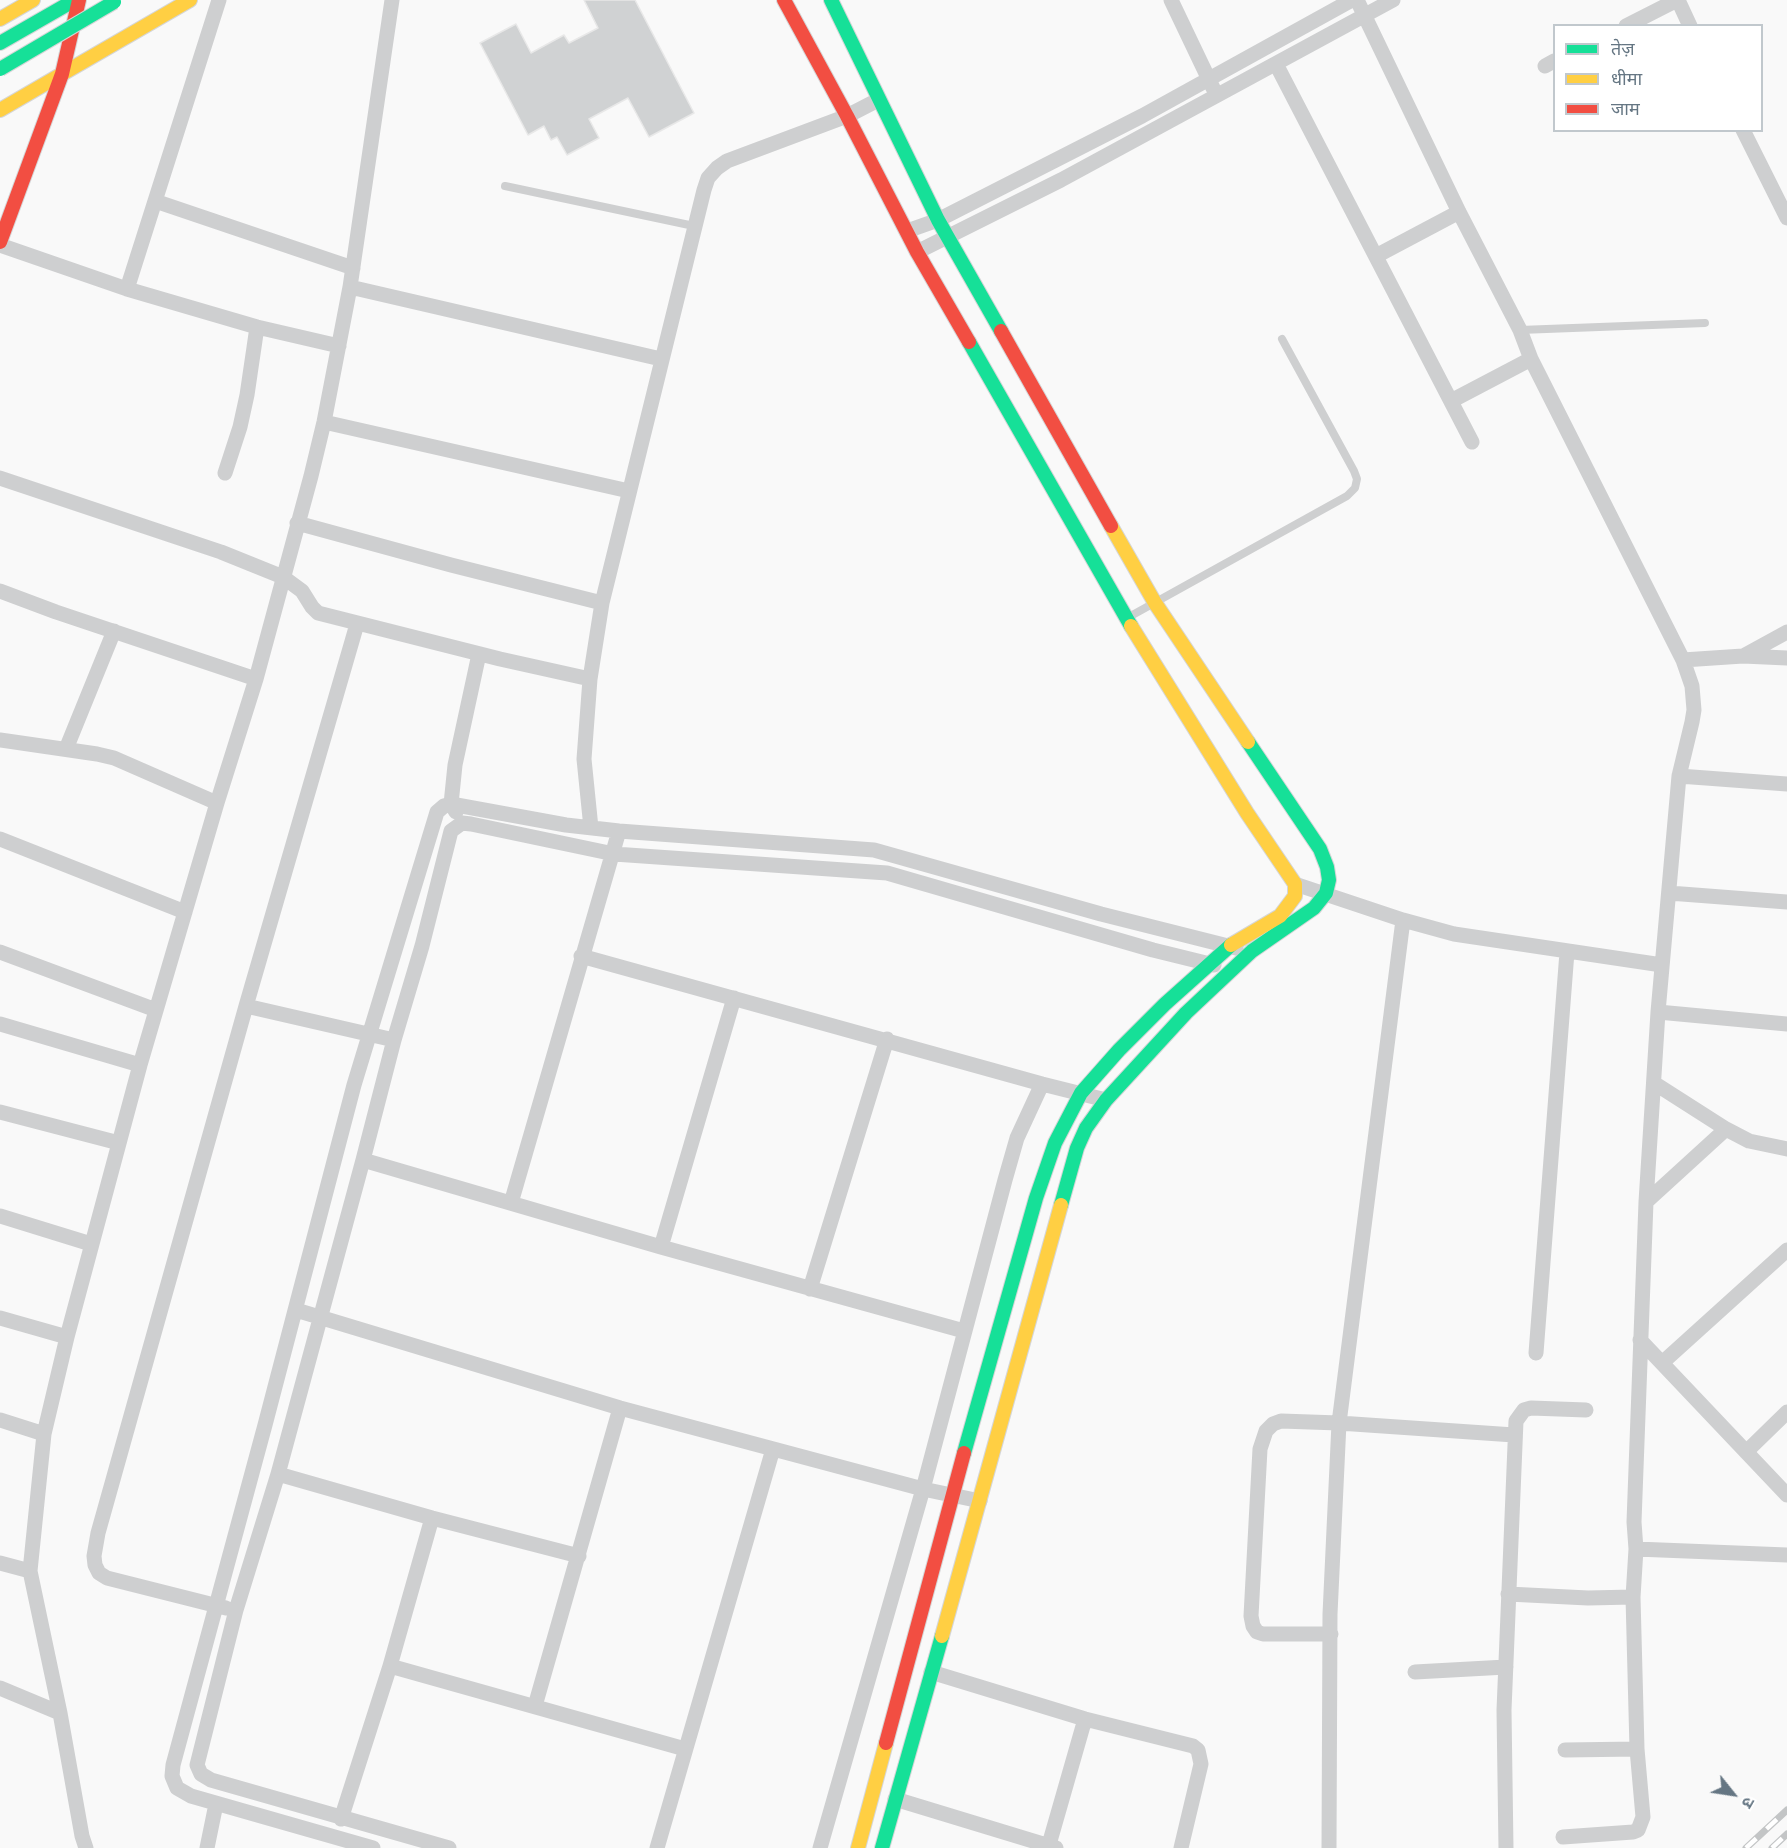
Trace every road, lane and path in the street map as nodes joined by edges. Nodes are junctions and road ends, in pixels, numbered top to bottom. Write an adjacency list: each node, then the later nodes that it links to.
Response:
1 (33, 0): 14 (main road)
2 (77, 0): 17 (main road); 20 (main road)
3 (190, 0): 20 (main road)
4 (219, 0): 28 (street)
5 (392, 0): 38 (street)
6 (784, 0): 25 (main road)
7 (831, 0): 23 (main road)
8 (1171, 0): 21 (street)
9 (1354, 0): 13 (street); 21 (street)
10 (1393, 0): 13 (street)
11 (1677, 0): 15 (street); 16 (street)
12 (116, 1): 19 (main road, bridge)
13 (1364, 15): 18 (street); 29 (street)
14 (0, 19)
15 (1630, 24)
16 (1689, 24)
17 (0, 44)
18 (1276, 64): 22 (street); 37 (street)
19 (0, 69)
20 (62, 74): 24 (main road); 35 (main road)
21 (1209, 79): 22 (street); 31 (street)
22 (1217, 96): 34 (street)
23 (878, 100): 25 (street); 31 (main road)
24 (0, 110)
25 (847, 116): 32 (street); 33 (main road)
26 (1744, 132): 30 (street)
27 (505, 186): 32 (lane)
28 (155, 201): 38 (street); 40 (street)
29 (1459, 212): 37 (street); 43 (street)
30 (1787, 218)
31 (938, 220): 33 (street); 34 (main road)
32 (694, 226): 46 (street)
33 (907, 231): 36 (main road)
34 (948, 237): 36 (street); 58 (main road)
35 (0, 243): 40 (street)
36 (917, 252): 59 (main road)
37 (1376, 256): 48 (street)
38 (352, 268): 39 (street)
39 (350, 287): 45 (street); 46 (street)
40 (127, 289): 42 (street)
41 (1705, 322): 43 (lane)
42 (257, 327): 45 (street); 51 (street)
43 (1520, 330): 47 (street)
44 (1282, 339): 58 (lane)
45 (339, 346): 49 (street)
46 (661, 359): 53 (street)
47 (1531, 359): 48 (street); 66 (street)
48 (1451, 401): 50 (street)
49 (324, 422): 53 (street); 54 (street)
50 (1472, 442)
51 (225, 472)
52 (0, 478): 55 (street)
53 (629, 491): 57 (street)
54 (297, 523): 55 (street); 57 (street)
55 (283, 577): 60 (street); 67 (street)
56 (0, 591): 61 (street)
57 (602, 603): 68 (street)
58 (1155, 603): 59 (lane); 81 (main road)
59 (1126, 618): 80 (main road)
60 (357, 624): 63 (street); 95 (street)
61 (114, 632): 67 (street); 70 (street)
62 (1787, 632): 64 (street)
63 (479, 654): 68 (street); 74 (street)
64 (1743, 656): 65 (street); 66 (street)
65 (1787, 658)
66 (1683, 660): 71 (street)
67 (256, 679): 73 (street)
68 (590, 679): 76 (street)
69 (0, 740): 70 (street)
70 (66, 749): 73 (street)
71 (1678, 776): 72 (street); 82 (street)
72 (1787, 784)
73 (217, 803): 84 (street)
74 (451, 804): 75 (street); 76 (street); 100 (street)
75 (462, 823): 79 (street); 102 (street)
76 (591, 828): 77 (street)
77 (619, 831): 79 (street); 86 (street)
78 (0, 839): 84 (street)
79 (614, 854): 90 (street); 91 (street)
80 (1295, 884): 81 (street); 86 (main road)
81 (1326, 893): 85 (street); 87 (main road)
82 (1669, 893): 83 (street); 92 (street)
83 (1787, 902)
84 (185, 912): 96 (street)
85 (1403, 920): 89 (street); 132 (street)
86 (1229, 946): 87 (street); 91 (main road)
87 (1252, 951): 93 (main road)
88 (0, 952): 96 (street)
89 (1567, 952): 92 (street); 126 (street)
90 (581, 956): 94 (street); 114 (street)
91 (1208, 964): 93 (street); 106 (main road)
92 (1662, 965): 97 (street)
93 (1231, 969): 107 (main road)
94 (734, 999): 101 (street); 117 (street)
95 (246, 1005): 100 (street); 150 (street)
96 (156, 1010): 103 (street)
97 (1658, 1012): 99 (street); 104 (street)
98 (0, 1024): 103 (street)
99 (1787, 1024)
100 (369, 1034): 102 (street); 120 (street)
101 (887, 1039): 105 (street); 119 (street)
102 (394, 1040): 112 (street)
103 (140, 1065): 110 (street)
104 (1654, 1083): 109 (street); 113 (street)
105 (1042, 1084): 106 (street); 123 (street)
106 (1081, 1093): 107 (street); 140 (main road)
107 (1106, 1100): 141 (main road)
108 (0, 1112): 110 (street)
109 (1726, 1129): 111 (street); 113 (street)
110 (119, 1143): 116 (street)
111 (1787, 1149)
112 (363, 1160): 114 (street); 121 (street)
113 (1646, 1202): 125 (street)
114 (511, 1203): 117 (street)
115 (0, 1216): 116 (street)
116 (91, 1244): 124 (street)
117 (661, 1247): 119 (street)
118 (1787, 1250): 127 (street)
119 (810, 1289): 123 (street)
120 (296, 1310): 121 (street); 150 (street)
121 (320, 1317): 128 (street); 137 (street)
122 (0, 1318): 124 (street)
123 (964, 1331): 138 (street)
124 (67, 1337): 133 (street)
125 (1640, 1340): 127 (street); 143 (street)
126 (1536, 1353)
127 (1662, 1363): 136 (street)
128 (620, 1408): 135 (street); 145 (street)
129 (1586, 1410): 134 (street)
130 (1787, 1412): 136 (street)
131 (0, 1420): 133 (street)
132 (1339, 1423): 134 (street); 152 (street); 152 (street)
133 (44, 1434): 147 (street)
134 (1514, 1436): 148 (street)
135 (773, 1449): 138 (street); 161 (street)
136 (1746, 1452): 139 (street)
137 (278, 1474): 142 (street); 151 (street)
138 (923, 1489): 140 (street); 176 (street)
139 (1787, 1495)
140 (953, 1496): 141 (street); 177 (main road)
141 (980, 1501): 155 (main road)
142 (432, 1518): 145 (street); 153 (street)
143 (1636, 1549): 144 (street); 149 (street)
144 (1787, 1555)
145 (579, 1556): 158 (street)
146 (0, 1563): 147 (street)
147 (30, 1571): 159 (street)
148 (1508, 1594): 149 (street); 154 (street)
149 (1633, 1597): 162 (street)
150 (215, 1606): 151 (street); 165 (street)
151 (236, 1610): 164 (street)
152 (1330, 1634): 180 (street)
153 (390, 1666): 158 (street); 168 (street)
154 (1506, 1667): 156 (street); 181 (street)
155 (931, 1672): 160 (street); 166 (main road)
156 (1415, 1672)
157 (0, 1688): 159 (street)
158 (535, 1706): 161 (street)
159 (60, 1713): 171 (street)
160 (1085, 1719): 170 (street); 179 (street)
161 (685, 1749): 175 (street)
162 (1636, 1749): 163 (street); 169 (street)
163 (1565, 1750)
164 (198, 1770): 165 (street); 168 (street)
165 (177, 1788): 167 (street)
166 (895, 1799): 170 (street); 178 (main road)
167 (216, 1804): 172 (street); 173 (street)
168 (341, 1819): 174 (street)
169 (1563, 1838)
170 (1051, 1847)
171 (87, 1848)
172 (207, 1848)
173 (373, 1848)
174 (449, 1848)
175 (657, 1848)
176 (820, 1848)
177 (858, 1848)
178 (882, 1848)
179 (1181, 1848)
180 (1329, 1848)
181 (1506, 1848)

